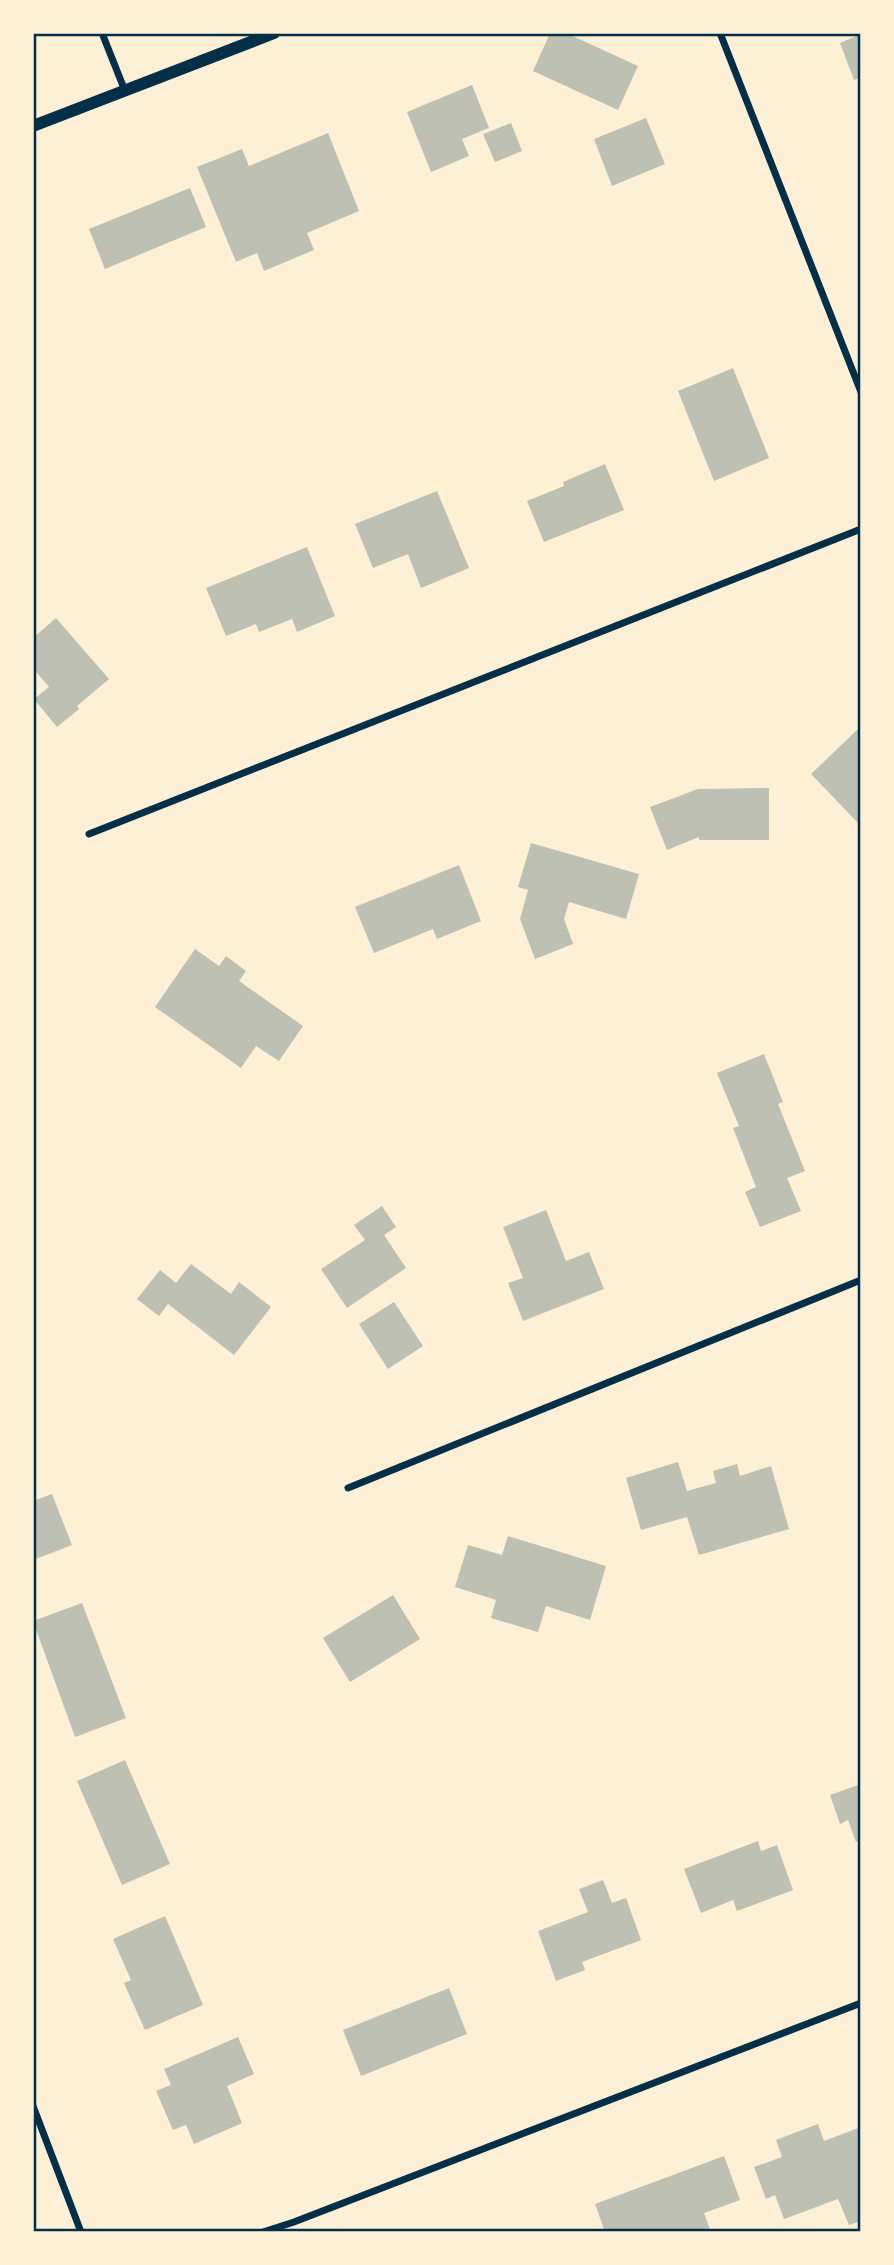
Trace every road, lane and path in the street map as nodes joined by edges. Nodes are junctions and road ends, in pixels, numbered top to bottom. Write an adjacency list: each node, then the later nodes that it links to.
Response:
1 (102, 33): 4 (street)
2 (274, 33): 4 (street)
3 (720, 33): 6 (street)
4 (125, 91): 5 (street)
5 (33, 125)
6 (861, 392)
7 (861, 529): 8 (street)
8 (89, 834)
9 (861, 1280): 10 (street)
10 (348, 1488)
11 (861, 2003): 14 (street)
12 (33, 2106): 13 (street)
13 (81, 2232)
14 (263, 2232)

